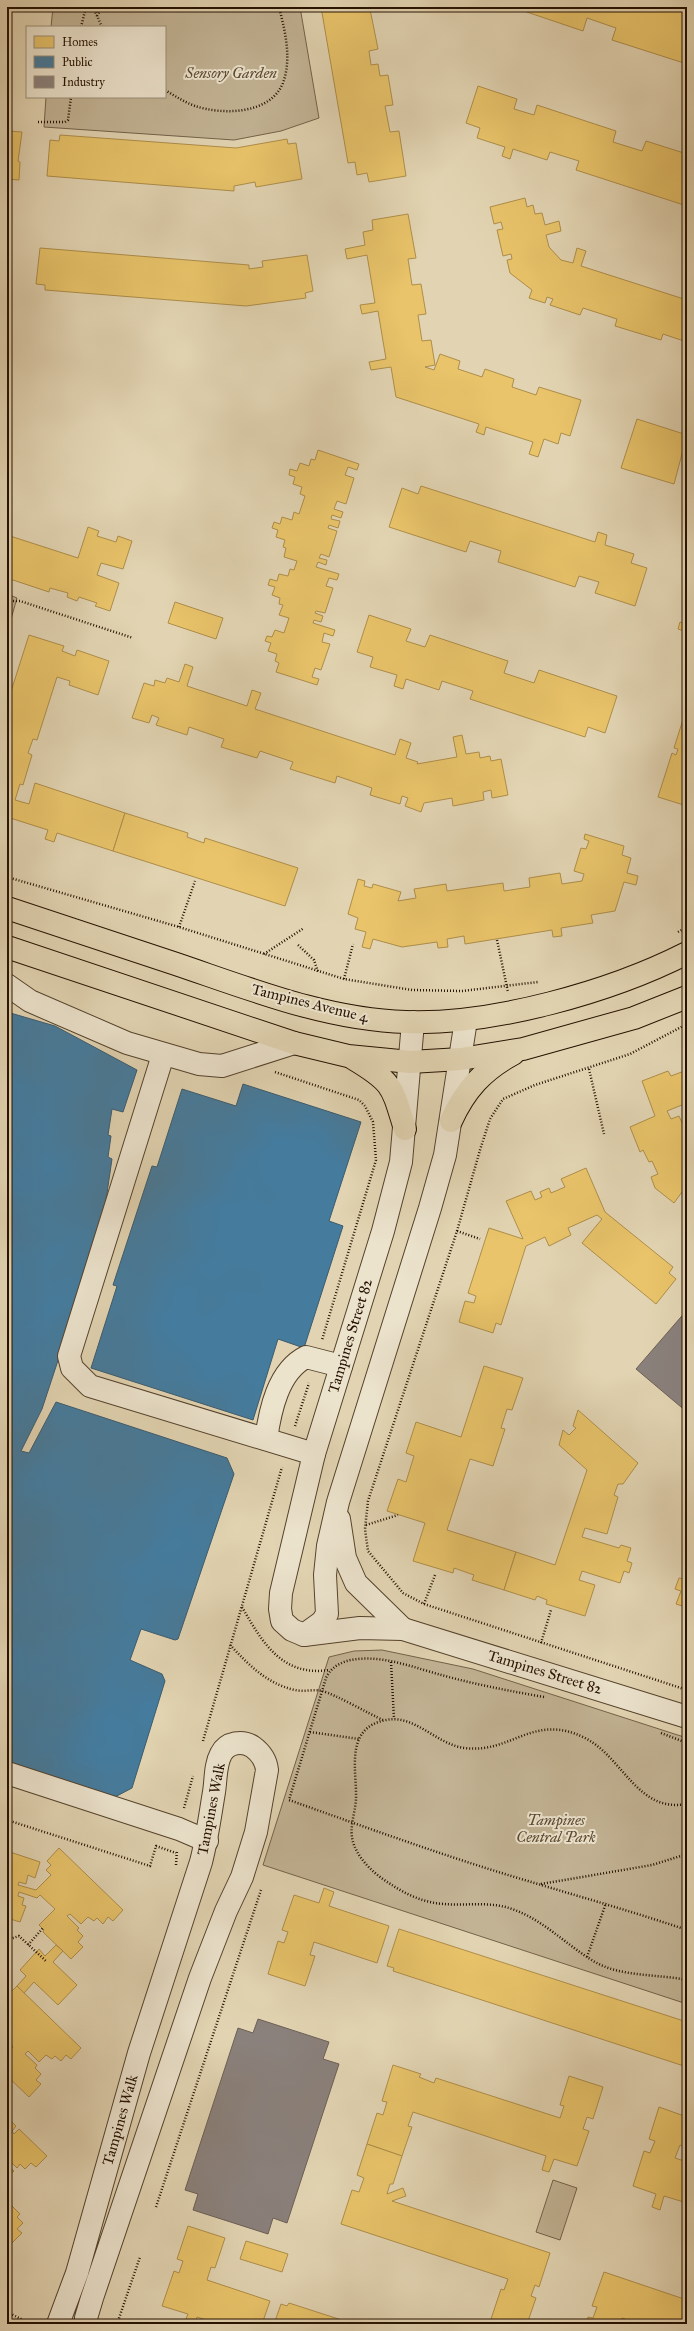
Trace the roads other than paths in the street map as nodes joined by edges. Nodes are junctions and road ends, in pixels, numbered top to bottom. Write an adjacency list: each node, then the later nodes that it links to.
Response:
1 (7, 908): 7 (main road, Tampines Avenue 4)
2 (7, 947): 8 (main road)
3 (687, 953): 6 (main road, Tampines Avenue 4)
4 (7, 985): 10 (street)
5 (687, 997): 9 (main road)
6 (466, 1020): 7 (main road, Tampines Avenue 4); 12 (street, Tampines Street 82)
7 (413, 1022): 13 (street, Tampines Street 82)
8 (294, 1043): 10 (street); 11 (main road)
9 (523, 1049): 12 (main road); 14 (main road)
10 (164, 1055): 17 (street)
11 (348, 1056): 13 (main road); 15 (main road)
12 (461, 1059): 13 (main road); 14 (street, Tampines Street 82)
13 (410, 1062): 15 (street, Tampines Street 82)
14 (451, 1121): 19 (street, Tampines Street 82)
15 (405, 1129): 16 (street, Tampines Street 82)
16 (340, 1366): 17 (street); 18 (street, Tampines Street 82)
17 (266, 1439): 18 (street)
18 (314, 1454): 21 (street, Tampines Street 82)
19 (338, 1502): 20 (street, Tampines Street 82); 21 (street, Tampines Street 82)
20 (403, 1629): 21 (street, Tampines Street 82); 22 (street, Tampines Street 82)
21 (304, 1635)
22 (687, 1717)
23 (7, 1773): 24 (street)
24 (207, 1841): 25 (street, Tampines Walk); 26 (street, Tampines Walk)
25 (58, 2324)
26 (87, 2324)

